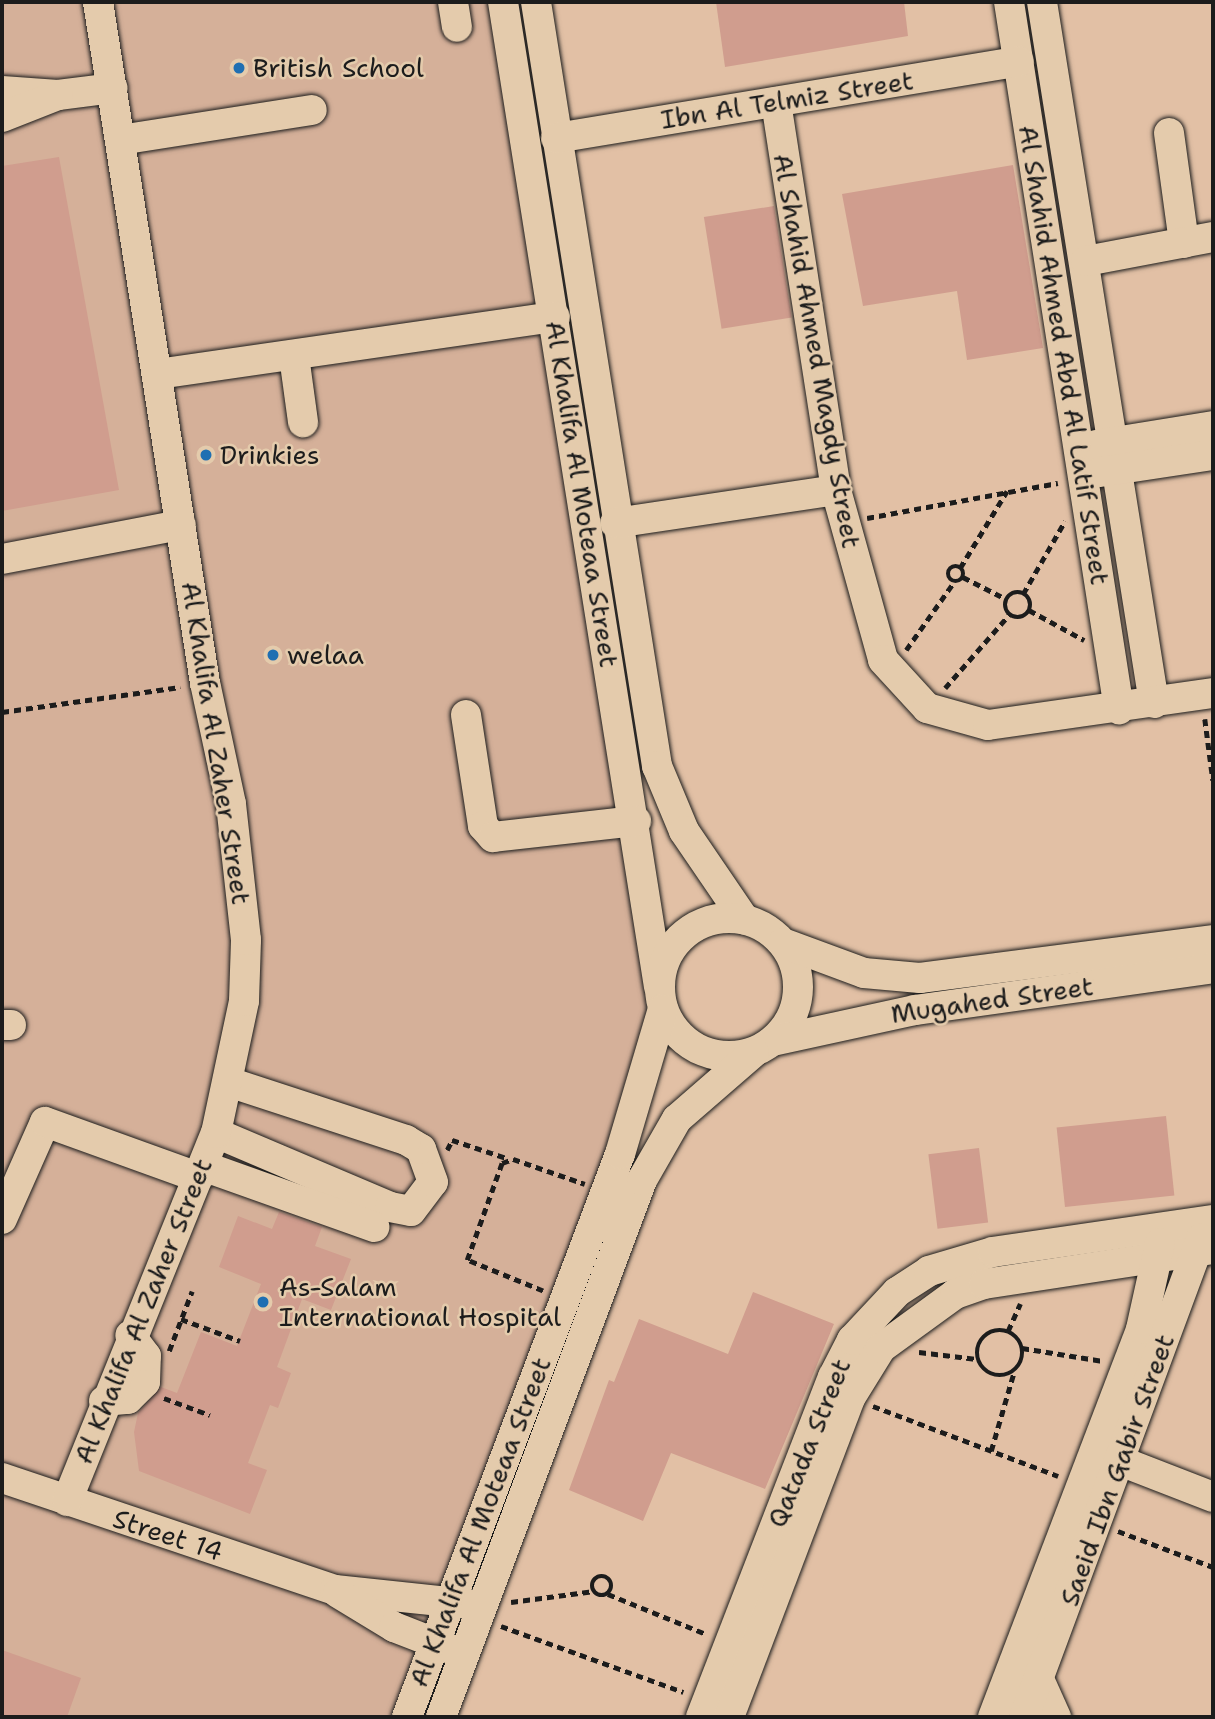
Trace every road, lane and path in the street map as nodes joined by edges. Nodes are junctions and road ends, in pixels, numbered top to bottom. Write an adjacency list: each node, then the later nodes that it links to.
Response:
1 (98, 2): 7 (street, Al Khalifa Al Zaher Street)
2 (503, 2): 19 (street, Al Khalifa Al Moteaa Street)
3 (536, 2): 14 (street, Al Khalifa Al Moteaa Street)
4 (1010, 2): 6 (street, Al Shahid Ahmed Abd Al Latif Street)
5 (1042, 2): 18 (street, Al Shahid Ahmed Abd Al Latif Street)
6 (1019, 61): 10 (street, Ibn Al Telmiz Street); 26 (street, Al Shahid Ahmed Abd Al Latif Street)
7 (113, 88): 9 (street); 15 (street, Al Khalifa Al Zaher Street)
8 (2, 91): 9 (street)
9 (58, 95): 12 (street)
10 (776, 102): 14 (street, Ibn Al Telmiz Street); 28 (street, Al Shahid Ahmed Magdy Street)
11 (312, 110): 15 (street)
12 (2, 117)
13 (1169, 132): 17 (street)
14 (556, 138): 29 (street, Al Khalifa Al Moteaa Street)
15 (120, 140): 21 (street, Al Khalifa Al Zaher Street)
16 (1213, 237): 17 (street)
17 (1184, 243): 18 (street)
18 (1086, 261): 25 (street, Al Shahid Ahmed Abd Al Latif Street)
19 (555, 317): 20 (street); 41 (street, Al Khalifa Al Moteaa Street)
20 (294, 356): 21 (street); 22 (street)
21 (158, 374): 31 (street, Al Khalifa Al Zaher Street)
22 (303, 422)
23 (1213, 426): 25 (street)
24 (1213, 455): 25 (street)
25 (1117, 456): 26 (street); 45 (street, Al Shahid Ahmed Abd Al Latif Street)
26 (1082, 472): 27 (path); 36 (path); 40 (street, Al Shahid Ahmed Abd Al Latif Street)
27 (1007, 490): 30 (path); 33 (path)
28 (836, 491): 29 (street); 30 (street, Al Shahid Ahmed Magdy Street)
29 (615, 523): 41 (street, Al Khalifa Al Moteaa Street)
30 (843, 523): 42 (street, Al Shahid Ahmed Magdy Street)
31 (181, 525): 32 (street); 43 (street, Al Khalifa Al Zaher Street)
32 (2, 559)
33 (960, 568): 34 (path); 35 (path)
34 (963, 577): 35 (path); 37 (path)
35 (954, 582): 42 (path)
36 (1023, 594): 37 (path); 38 (path)
37 (1006, 599): 39 (path)
38 (1029, 610): 39 (path); 40 (path)
39 (1009, 614): 46 (path)
40 (1111, 655): 47 (street, Al Shahid Ahmed Abd Al Latif Street)
41 (624, 668): 51 (street, Al Khalifa Al Moteaa Street); 52 (street, Al Khalifa Al Moteaa Street)
42 (891, 671): 46 (street, Al Shahid Ahmed Magdy Street)
43 (205, 683): 48 (path); 58 (street, Al Khalifa Al Zaher Street)
44 (1207, 694): 45 (street); 50 (path)
45 (1154, 703): 47 (street)
46 (927, 708): 47 (street)
47 (1119, 709)
48 (2, 712)
49 (466, 715): 51 (street)
50 (1213, 780)
51 (636, 821): 56 (street, Al Khalifa Al Moteaa Street)
52 (744, 919): 54 (street); 56 (street)
53 (1213, 940): 54 (street, Mugahed Street)
54 (783, 943): 57 (street)
55 (1213, 968): 57 (street, Mugahed Street)
56 (661, 998): 57 (street); 63 (street, Al Khalifa Al Moteaa Street)
57 (763, 1046): 97 (street, Al Khalifa Al Moteaa Street)
58 (229, 1082): 59 (street, Al Khalifa Al Zaher Street); 61 (street)
59 (216, 1133): 61 (street); 62 (street, Al Khalifa Al Zaher Street)
60 (507, 1158): 61 (path); 63 (path); 71 (path)
61 (430, 1165)
62 (198, 1176): 64 (street); 65 (street); 66 (street); 73 (street, Al Khalifa Al Zaher Street)
63 (605, 1191): 71 (street, Al Khalifa Al Moteaa Street)
64 (276, 1213)
65 (2, 1219)
66 (374, 1227)
67 (1163, 1229): 68 (street, Qatada Street); 69 (street, Saeid Ibn Gabir Street); 99 (street, Qatada Street)
68 (1207, 1236): 69 (street, Qatada Street); 86 (street, Saeid Ibn Gabir Street)
69 (1157, 1261): 75 (street, Qatada Street); 79 (street, Saeid Ibn Gabir Street)
70 (192, 1291): 72 (path)
71 (564, 1298): 96 (street, Al Khalifa Al Moteaa Street)
72 (181, 1318): 74 (path); 77 (path)
73 (130, 1335): 81 (street); 83 (street, Al Khalifa Al Zaher Street)
74 (240, 1340)
75 (881, 1348): 78 (path); 82 (street, Qatada Street)
76 (1023, 1348): 78 (path); 79 (path); 80 (path)
77 (167, 1356)
78 (977, 1359): 80 (path)
79 (1128, 1365): 88 (street, Saeid Ibn Gabir Street)
80 (1015, 1371): 85 (path)
81 (140, 1389): 83 (street); 84 (path)
82 (850, 1398): 85 (path); 102 (street, Qatada Street)
83 (104, 1401): 90 (street, Al Khalifa Al Zaher Street)
84 (210, 1415)
85 (991, 1451): 88 (path)
86 (1120, 1461): 89 (street); 91 (street, Saeid Ibn Gabir Street)
87 (2, 1478): 90 (street, Street 14)
88 (1081, 1485): 105 (street, Saeid Ibn Gabir Street)
89 (1213, 1497)
90 (67, 1501): 93 (street, Street 14)
91 (1097, 1523): 92 (path); 101 (street, Saeid Ibn Gabir Street)
92 (1213, 1567)
93 (335, 1590): 96 (street, Street 14); 98 (street, Street 14)
94 (594, 1591): 95 (path); 95 (path); 97 (path)
95 (608, 1594): 99 (path)
96 (451, 1603): 97 (street, Street 14); 98 (street, Al Khalifa Al Moteaa Street)
97 (483, 1612): 100 (street, Al Khalifa Al Moteaa Street); 102 (path)
98 (434, 1643): 100 (street, Street 14); 103 (street, Al Khalifa Al Moteaa Street)
99 (729, 1643): 102 (street, Qatada Street)
100 (465, 1655): 104 (street, Al Khalifa Al Moteaa Street)
101 (1039, 1679): 106 (street, Saeid Ibn Gabir Street); 107 (street)
102 (712, 1712)
103 (407, 1717)
104 (441, 1717)
105 (993, 1717)
106 (1024, 1717)
107 (1056, 1717)

